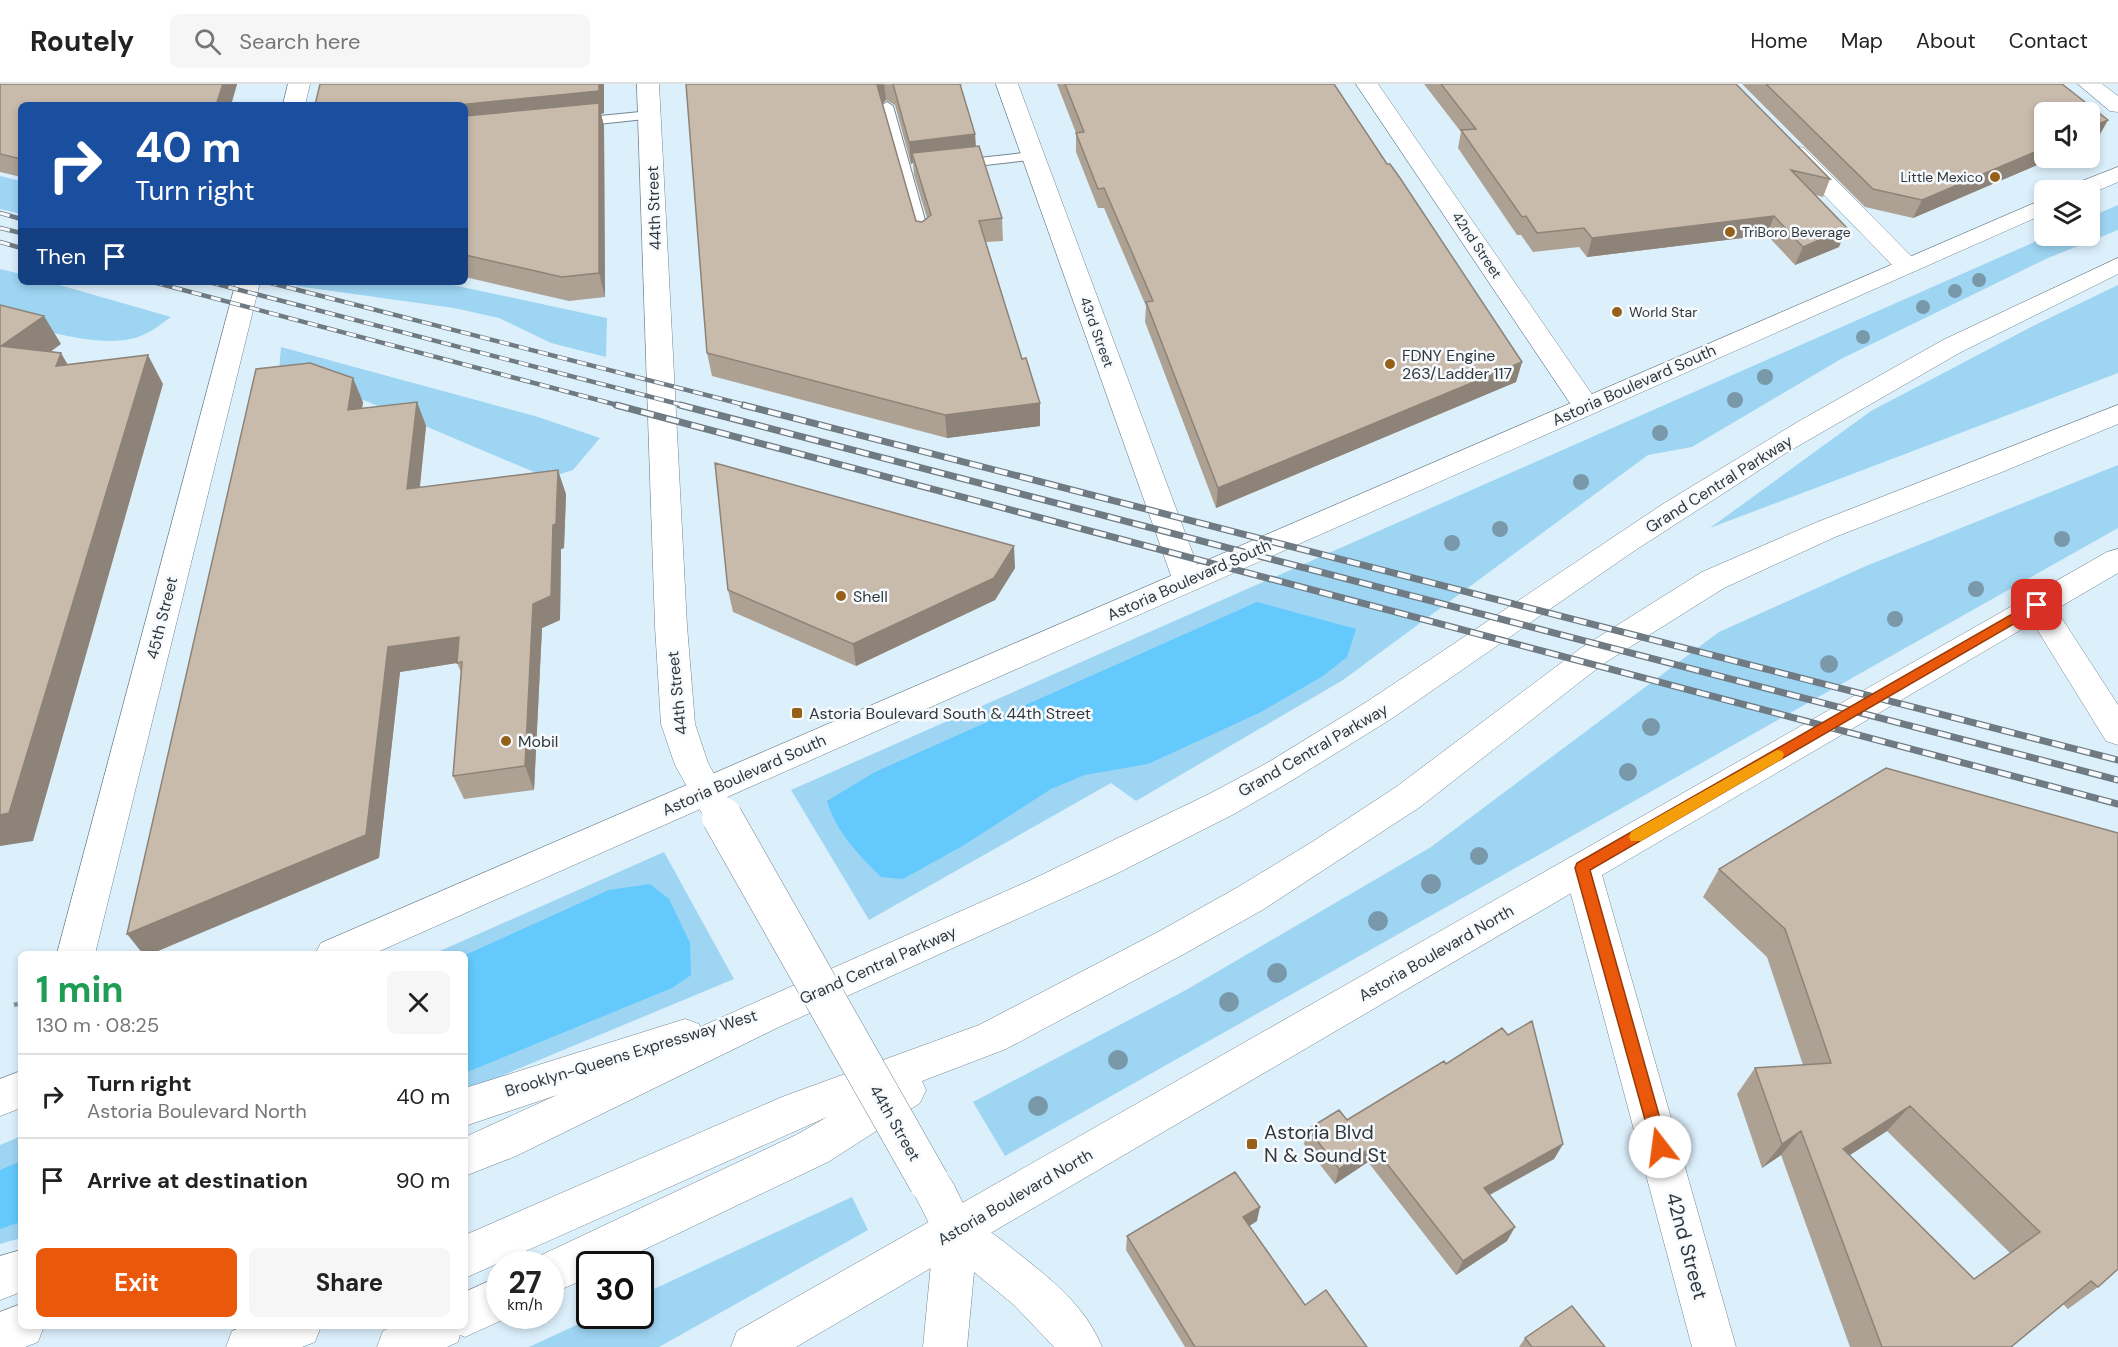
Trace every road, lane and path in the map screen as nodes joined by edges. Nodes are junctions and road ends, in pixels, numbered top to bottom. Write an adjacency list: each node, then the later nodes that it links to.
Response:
1 (299, 84): 6 (main road)
2 (648, 84): 9 (main road, 44th Street)
3 (1007, 84): 12 (main road, 43rd Street)
4 (1367, 84): 21 (main road, 42nd Street)
5 (2088, 84): 8 (main road)
6 (295, 102)
7 (887, 106): 17 (lane)
8 (2118, 106)
9 (650, 115): 10 (lane); 27 (main road, 44th Street)
10 (570, 123)
11 (1783, 140): 19 (main road)
12 (1033, 156): 13 (lane); 24 (main road, 43rd Street)
13 (950, 165)
14 (2118, 174): 15 (main road)
15 (2100, 182)
16 (2034, 210): 19 (main road, Astoria Boulevard South)
17 (923, 238)
18 (2118, 265): 31 (main road, Grand Central Parkway)
19 (1907, 266): 21 (main road, Astoria Boulevard South)
20 (247, 285): 29 (main road, 45th Street)
21 (1586, 406): 24 (main road, Astoria Boulevard South)
22 (2118, 414): 34 (main road)
23 (2118, 559): 25 (main road, Astoria Boulevard North)
24 (1188, 581): 27 (main road, Astoria Boulevard South)
25 (2037, 605): 26 (main road); 28 (main road, Astoria Boulevard North)
26 (2118, 732)
27 (713, 804): 30 (main road, Astoria Boulevard South); 41 (main road, 44th Street, bridge)
28 (1582, 868): 41 (main road, Astoria Boulevard North); 57 (main road, 42nd Street)
29 (77, 951)
30 (342, 951)
31 (799, 1000): 39 (main road, Brooklyn-Queens Expressway West); 40 (main road, Grand Central Parkway)
32 (18, 1004): 33 (path)
33 (14, 1005)
34 (992, 1037): 42 (main road); 43 (main road)
35 (18, 1087): 36 (main road)
36 (0, 1089)
37 (18, 1089): 38 (main road)
38 (0, 1098)
39 (468, 1106)
40 (468, 1156)
41 (956, 1230): 54 (main road, Astoria Boulevard North); 55 (main road); 56 (main road)
42 (468, 1256)
43 (564, 1266)
44 (18, 1272): 45 (main road)
45 (0, 1278)
46 (486, 1305): 47 (main road)
47 (468, 1314)
48 (18, 1327): 51 (main road)
49 (292, 1329): 52 (main road)
50 (436, 1329): 53 (main road)
51 (0, 1334)
52 (248, 1347)
53 (399, 1347)
54 (753, 1347)
55 (945, 1347)
56 (1080, 1347)
57 (1714, 1347)

